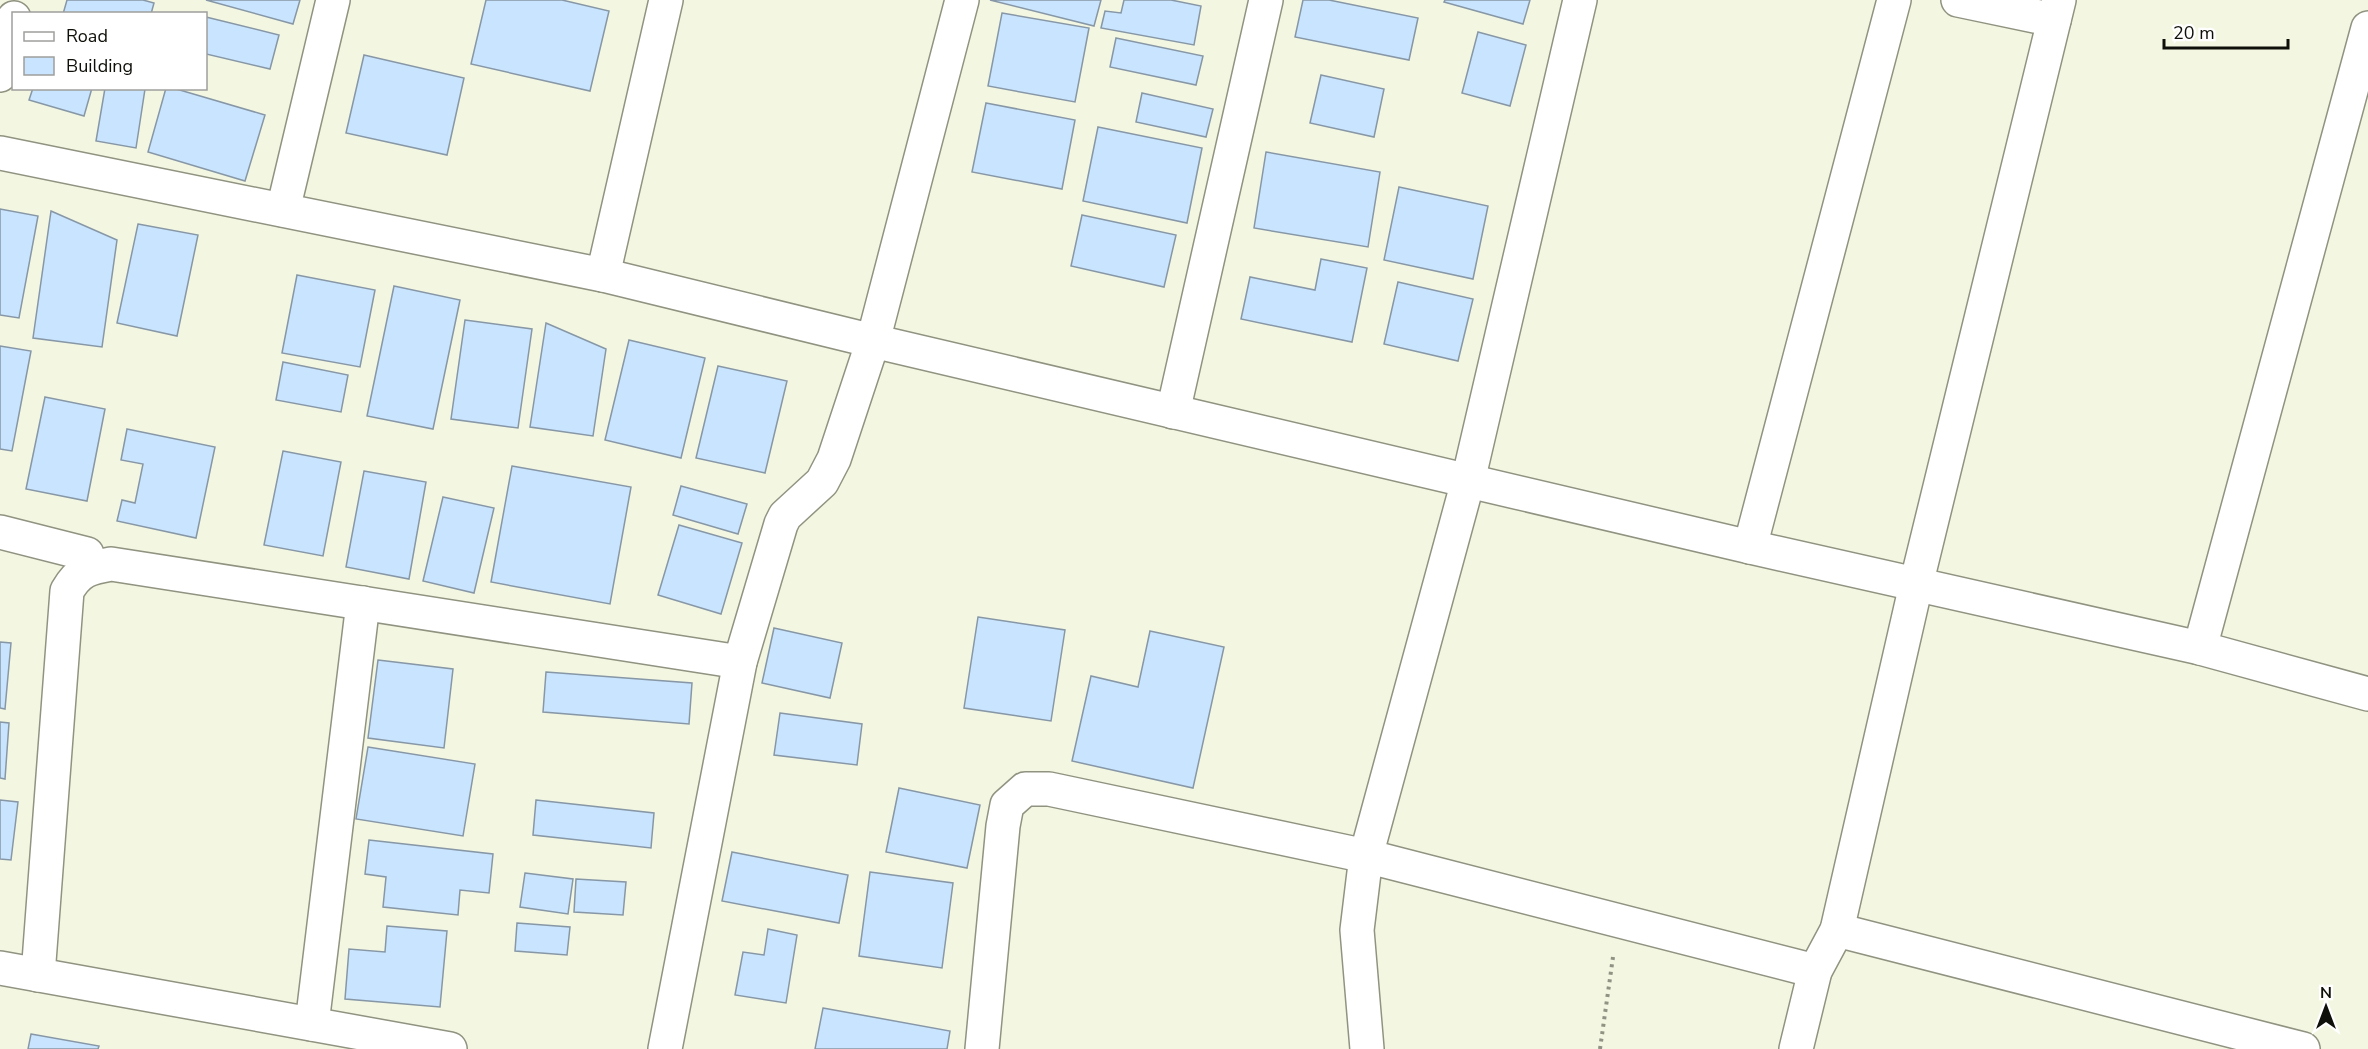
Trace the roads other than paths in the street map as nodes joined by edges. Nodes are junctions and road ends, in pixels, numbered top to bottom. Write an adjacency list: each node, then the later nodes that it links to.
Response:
1 (333, 0): 13 (street)
2 (666, 0): 14 (street)
3 (962, 0): 15 (street)
4 (1266, 0): 16 (street)
5 (1580, 0): 17 (street)
6 (1894, 0): 19 (street)
7 (1958, 0): 8 (street)
8 (2057, 10): 21 (street)
9 (12, 26): 11 (street)
10 (2368, 28): 23 (street)
11 (0, 75)
12 (0, 153): 13 (street)
13 (283, 210): 14 (street)
14 (603, 274): 15 (street)
15 (873, 341): 16 (street); 24 (street)
16 (1173, 412): 17 (street)
17 (1468, 481): 19 (street); 26 (street)
18 (0, 532): 20 (street)
19 (1750, 548): 21 (street)
20 (87, 554)
21 (1916, 585): 23 (street); 27 (street)
22 (363, 603): 24 (street); 30 (street); 31 (street)
23 (2200, 648): 25 (street)
24 (740, 662): 33 (street)
25 (2368, 694)
26 (1366, 856): 29 (street); 34 (street); 35 (street)
27 (1837, 930): 29 (street); 37 (street)
28 (0, 968): 30 (street)
29 (1815, 971): 36 (street)
30 (39, 975): 31 (street)
31 (312, 1024): 32 (street)
32 (450, 1049)
33 (665, 1049)
34 (982, 1049)
35 (1367, 1049)
36 (1796, 1049)
37 (2303, 1049)

